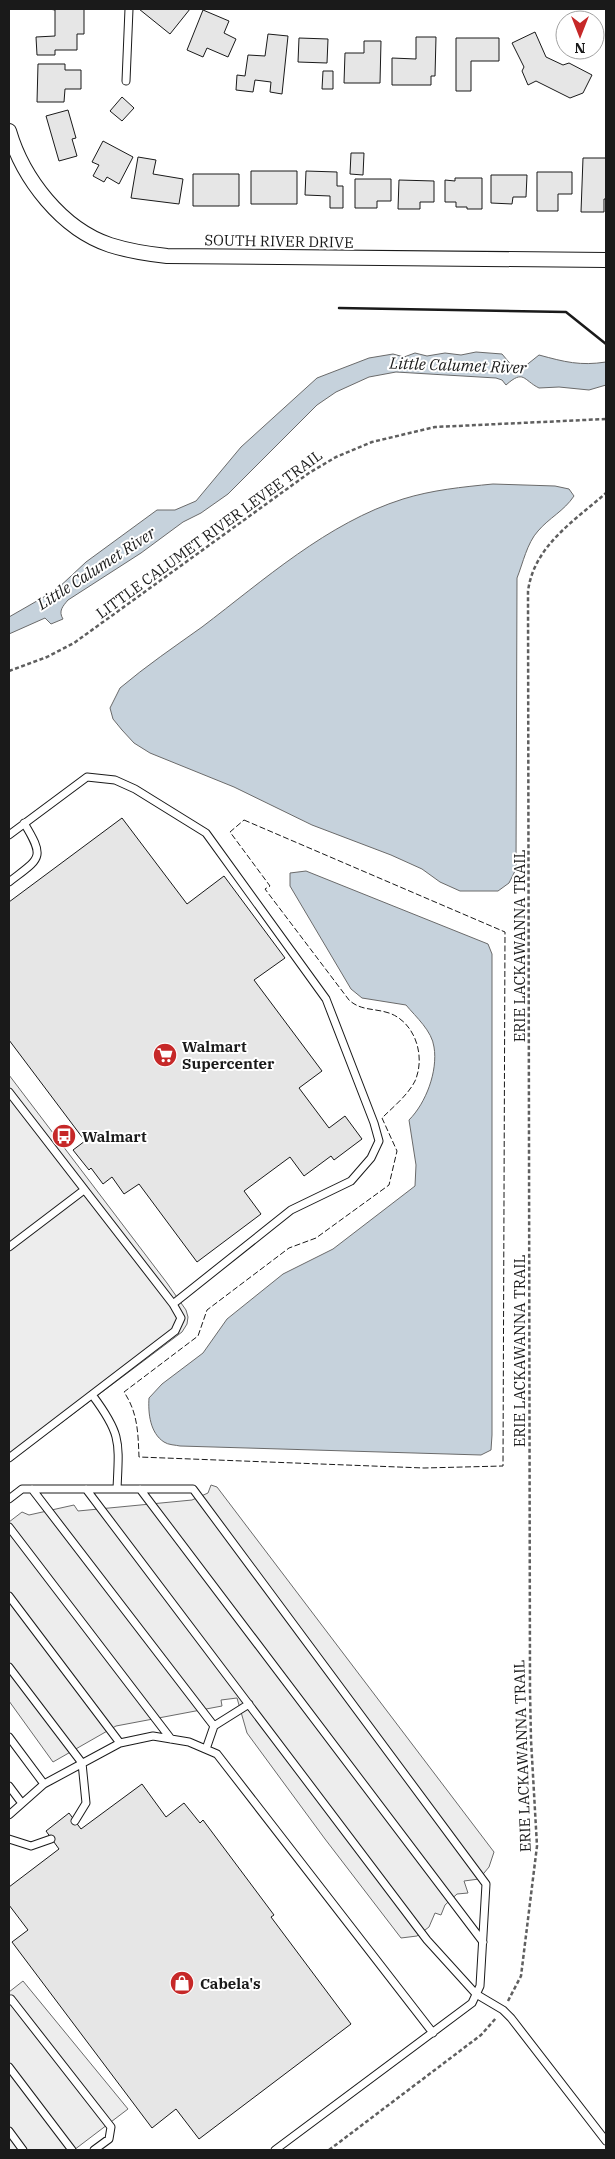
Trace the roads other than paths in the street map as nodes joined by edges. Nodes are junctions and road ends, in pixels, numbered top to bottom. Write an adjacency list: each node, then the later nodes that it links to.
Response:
1 (130, 9): 2 (lane)
2 (126, 81)
3 (9, 131): 4 (street, SOUTH RIVER DRIVE)
4 (606, 260)
5 (24, 823): 6 (lane); 7 (lane); 11 (lane)
6 (9, 835)
7 (9, 882)
8 (9, 1092): 9 (lane)
9 (84, 1190): 10 (lane); 11 (lane)
10 (9, 1247)
11 (173, 1304): 12 (lane)
12 (92, 1396): 13 (lane); 16 (lane)
13 (9, 1458)
14 (32, 1489): 15 (lane); 18 (lane); 23 (lane)
15 (86, 1489): 16 (lane); 22 (lane)
16 (117, 1489): 17 (lane)
17 (140, 1489): 36 (lane); 36 (lane)
18 (9, 1499)
19 (9, 1527): 25 (lane)
20 (9, 1596): 26 (lane)
21 (9, 1667): 28 (lane)
22 (249, 1704): 23 (lane); 37 (lane)
23 (214, 1726): 27 (lane)
24 (9, 1737): 29 (lane)
25 (171, 1739): 26 (lane); 27 (lane)
26 (120, 1743): 28 (lane)
27 (206, 1750): 39 (lane)
28 (82, 1764): 29 (lane); 33 (lane)
29 (44, 1784): 31 (lane)
30 (9, 1786): 31 (lane)
31 (21, 1802): 32 (lane)
32 (9, 1815)
33 (75, 1821)
34 (52, 1838): 35 (lane)
35 (9, 1839)
36 (483, 1942): 37 (lane)
37 (476, 1994): 39 (lane); 42 (lane)
38 (9, 2001): 45 (lane)
39 (433, 2033): 46 (lane)
40 (9, 2067): 44 (lane)
41 (9, 2132): 43 (lane)
42 (606, 2142)
43 (23, 2150)
44 (72, 2150)
45 (94, 2150)
46 (275, 2150)

